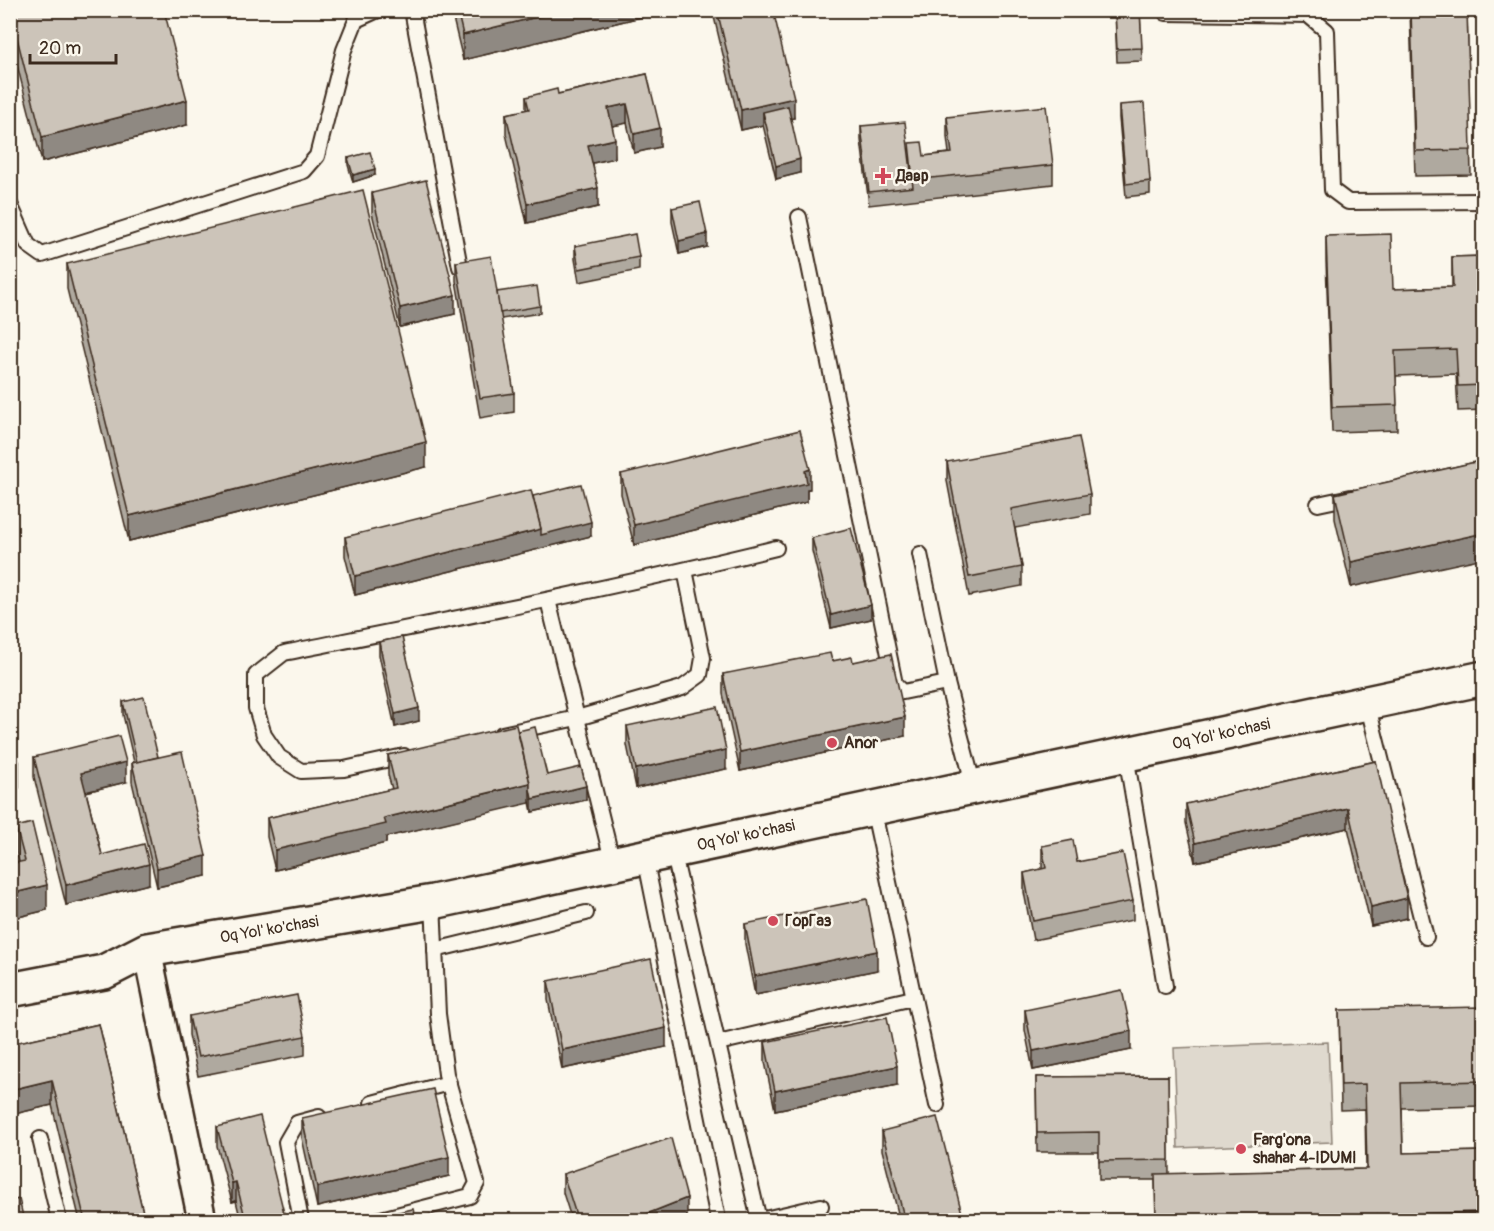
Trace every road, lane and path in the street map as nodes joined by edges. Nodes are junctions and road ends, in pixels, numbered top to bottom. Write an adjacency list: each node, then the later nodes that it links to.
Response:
1 (378, 10): 5 (lane)
2 (412, 10): 7 (lane)
3 (1166, 13): 4 (lane)
4 (1484, 201)
5 (10, 204)
6 (799, 217): 15 (lane)
7 (460, 267)
8 (1362, 494): 9 (lane)
9 (1318, 504)
10 (776, 548): 12 (lane)
11 (920, 554): 15 (lane)
12 (685, 570): 13 (lane); 17 (lane)
13 (548, 600): 17 (lane); 19 (lane)
14 (1484, 678): 16 (street, Oq Yol' ko'chasi)
15 (947, 683): 21 (lane)
16 (1367, 703): 20 (street, Oq Yol' ko'chasi); 27 (lane)
17 (577, 718): 18 (lane); 24 (lane)
18 (484, 738)
19 (414, 754)
20 (1126, 754): 21 (street, Oq Yol' ko'chasi); 30 (lane)
21 (974, 787): 22 (street, Oq Yol' ko'chasi)
22 (873, 808): 23 (street, Oq Yol' ko'chasi); 32 (lane)
23 (659, 854): 24 (street, Oq Yol' ko'chasi); 33 (lane); 44 (lane)
24 (613, 864): 25 (street, Oq Yol' ko'chasi)
25 (433, 902): 28 (street, Oq Yol' ko'chasi); 29 (lane)
26 (586, 913): 29 (lane)
27 (1426, 937)
28 (147, 950): 31 (street, Oq Yol' ko'chasi); 41 (street)
29 (435, 950): 34 (lane)
30 (1164, 986)
31 (10, 990)
32 (913, 998): 33 (lane); 36 (lane)
33 (718, 1043): 45 (lane)
34 (449, 1083): 35 (lane); 43 (lane)
35 (362, 1106)
36 (937, 1106)
37 (329, 1115): 42 (lane)
38 (40, 1138): 40 (lane)
39 (821, 1206): 45 (lane)
40 (59, 1221)
41 (202, 1221)
42 (301, 1221)
43 (377, 1221)
44 (717, 1221)
45 (759, 1221)

